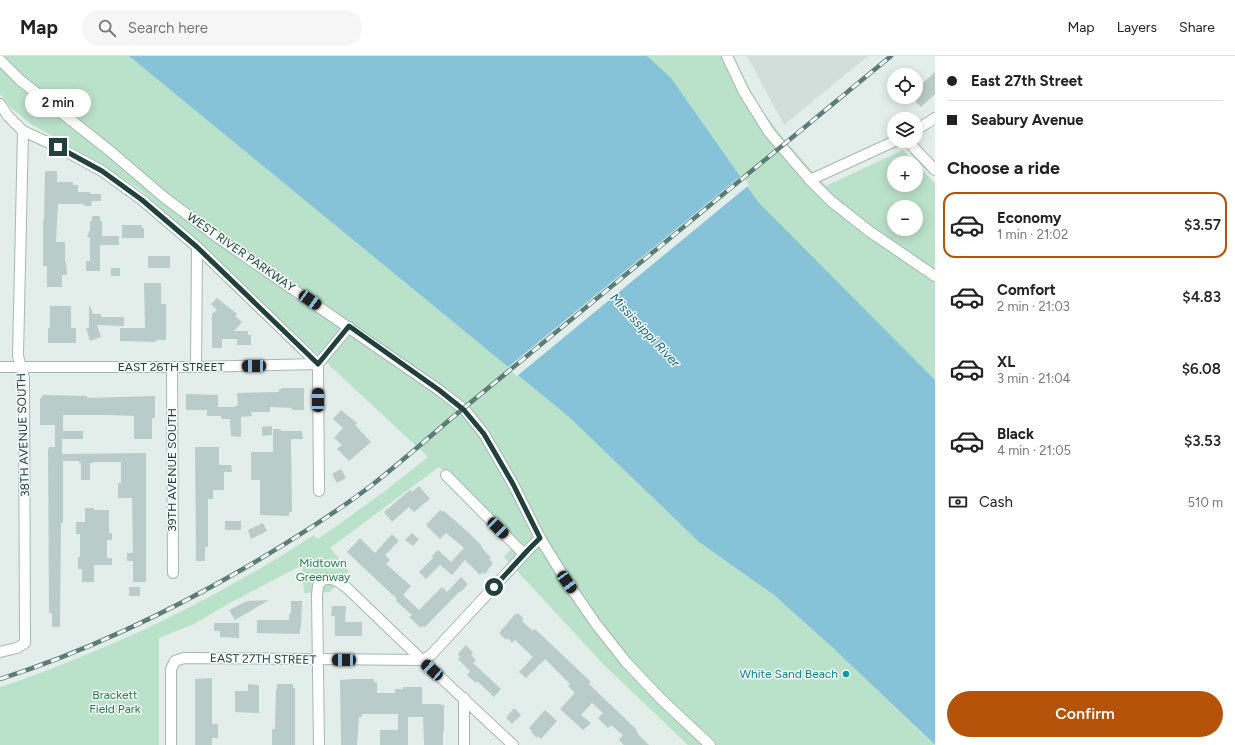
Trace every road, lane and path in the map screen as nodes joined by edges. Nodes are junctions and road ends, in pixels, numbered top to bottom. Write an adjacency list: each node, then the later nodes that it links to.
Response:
1 (727, 56): 10 (street)
2 (2, 66): 13 (street, WEST RIVER PARKWAY)
3 (0, 104): 6 (street)
4 (935, 118): 5 (street)
5 (923, 126)
6 (23, 131): 11 (street); 16 (street, 38TH AVENUE SOUTH)
7 (887, 145): 10 (street)
8 (914, 148): 9 (street)
9 (935, 170)
10 (810, 180): 12 (street)
11 (197, 247): 14 (street); 18 (street)
12 (935, 276)
13 (349, 326): 14 (street); 21 (street, WEST RIVER PARKWAY)
14 (318, 364): 18 (street, EAST 26TH STREET); 20 (street)
15 (0, 367): 16 (street, EAST 26TH STREET)
16 (22, 367): 17 (street, EAST 26TH STREET); 24 (street, 38TH AVENUE SOUTH)
17 (172, 367): 18 (street, EAST 26TH STREET); 23 (street, 39TH AVENUE SOUTH)
18 (196, 367)
19 (446, 475): 22 (street)
20 (319, 491)
21 (540, 538): 22 (street); 32 (street, WEST RIVER PARKWAY)
22 (524, 554): 26 (street)
23 (173, 573)
24 (0, 652)
25 (319, 659): 26 (street, EAST 27TH STREET); 26 (street); 28 (street, EAST 27TH STREET); 29 (street)
26 (422, 660): 27 (street)
27 (464, 698): 30 (street); 31 (street)
28 (171, 745)
29 (319, 745)
30 (464, 745)
31 (513, 745)
32 (710, 745)

